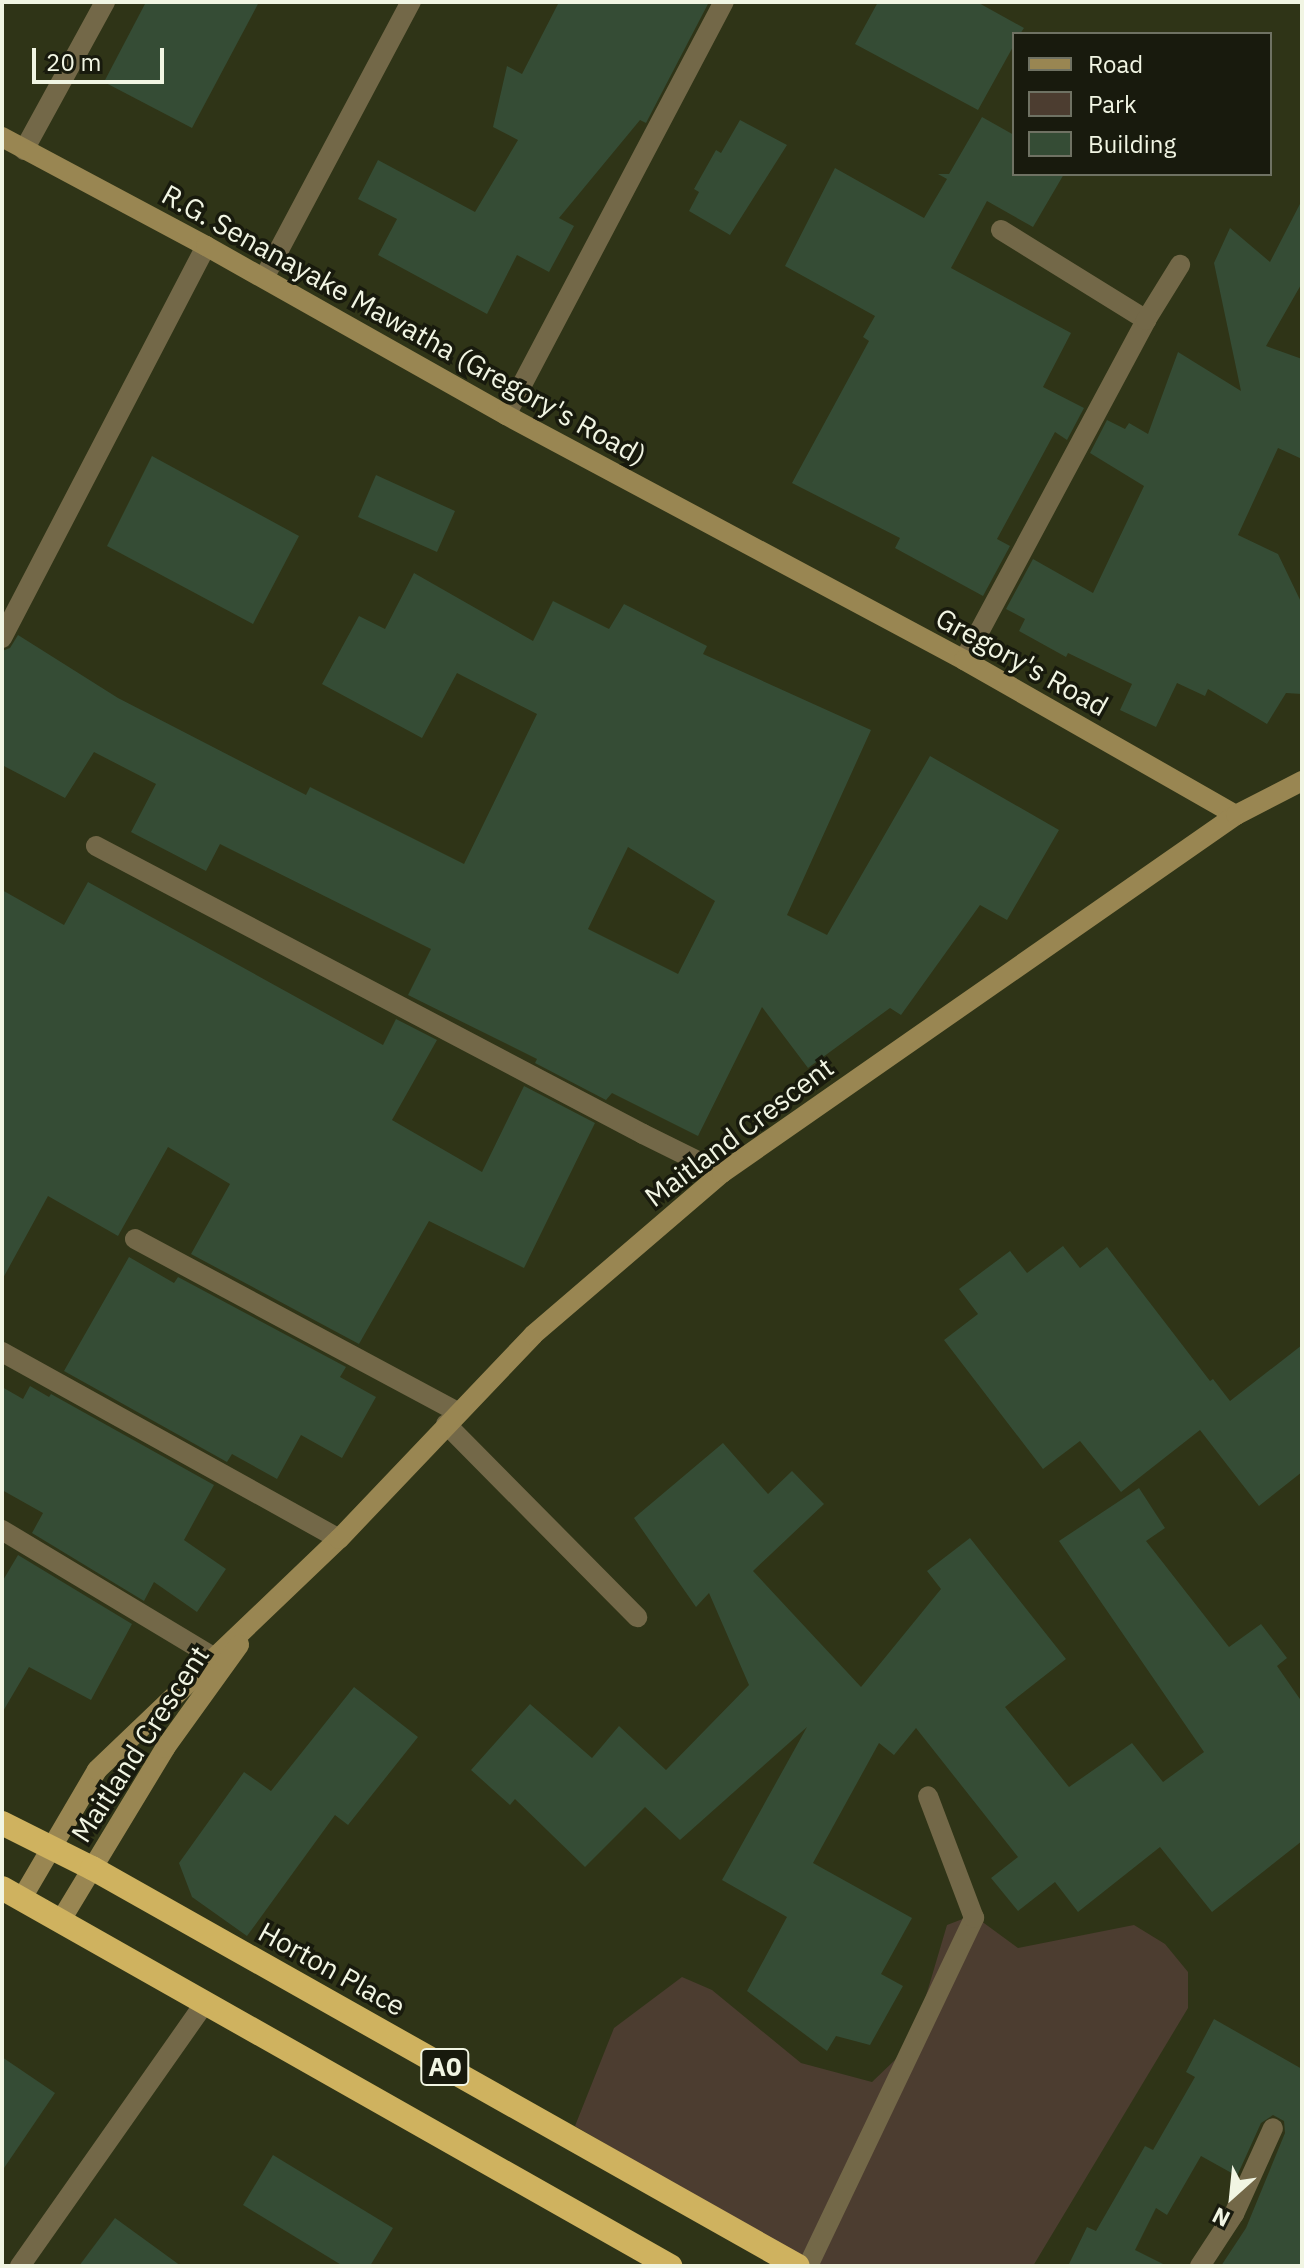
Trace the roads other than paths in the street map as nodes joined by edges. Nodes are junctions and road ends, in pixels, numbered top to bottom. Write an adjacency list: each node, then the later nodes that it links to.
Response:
1 (105, 2): 5 (street)
2 (411, 2): 9 (street)
3 (724, 2): 11 (street)
4 (2, 137): 5 (main road, R.G. Senanayake Mawatha (Gregory's Road))
5 (24, 150): 7 (main road, R.G. Senanayake Mawatha (Gregory's Road))
6 (1001, 230): 10 (street)
7 (206, 246): 9 (main road, R.G. Senanayake Mawatha (Gregory's Road)); 13 (street)
8 (1180, 265): 10 (street)
9 (264, 278): 11 (main road, R.G. Senanayake Mawatha (Gregory's Road))
10 (1146, 320): 14 (street)
11 (506, 415): 12 (main road, R.G. Senanayake Mawatha (Gregory's Road))
12 (778, 562): 14 (main road, Gregory's Road)
13 (2, 638)
14 (964, 660): 16 (main road, Gregory's Road)
15 (1302, 781): 16 (main road, Maitland Crescent)
16 (1236, 815): 18 (main road, Maitland Crescent)
17 (96, 846): 18 (street)
18 (722, 1173): 21 (main road, Maitland Crescent)
19 (135, 1239): 21 (street)
20 (2, 1352): 23 (street)
21 (452, 1418): 23 (main road, Maitland Crescent); 25 (street)
22 (2, 1530): 26 (street)
23 (339, 1539): 24 (main road, Maitland Crescent)
24 (269, 1602): 26 (main road, Maitland Crescent); 30 (main road, Maitland Crescent)
25 (637, 1617)
26 (213, 1657): 29 (main road, Maitland Crescent)
27 (928, 1796): 38 (street)
28 (2, 1823): 29 (highway, Horton Place / A0)
29 (51, 1847): 30 (highway, Horton Place / A0); 31 (main road, Maitland Crescent)
30 (92, 1868): 32 (main road, Maitland Crescent); 37 (highway, Horton Place / A0)
31 (12, 1893): 32 (highway, A0)
32 (61, 1920): 33 (highway, A0)
33 (205, 2003): 35 (street); 36 (highway, A0)
34 (1273, 2128): 39 (street)
35 (20, 2266)
36 (670, 2266)
37 (798, 2266)
38 (808, 2266)
39 (1200, 2266)

